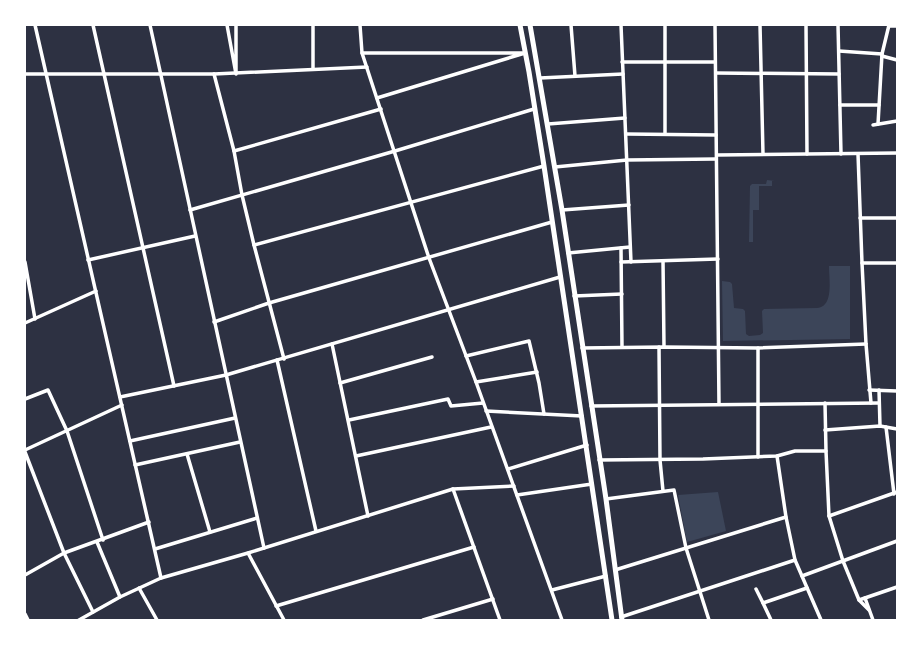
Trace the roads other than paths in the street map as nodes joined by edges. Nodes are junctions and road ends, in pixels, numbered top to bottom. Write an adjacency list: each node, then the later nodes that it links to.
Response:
1 (35, 25): 32 (street)
2 (93, 25): 29 (street)
3 (150, 25): 33 (street)
4 (226, 25): 35 (street)
5 (236, 25): 35 (street)
6 (313, 25): 28 (street)
7 (360, 25): 20 (street)
8 (520, 25): 21 (main road)
9 (530, 25): 41 (main road)
10 (571, 25): 40 (street)
11 (621, 25): 24 (street)
12 (665, 25): 26 (street)
13 (715, 25): 25 (street)
14 (760, 25): 37 (street)
15 (806, 25): 38 (street)
16 (838, 25): 19 (street)
17 (889, 26): 18 (street); 22 (street)
18 (897, 26)
19 (839, 51): 22 (street); 39 (street)
20 (362, 53): 21 (street); 27 (street)
21 (525, 54): 42 (street); 46 (main road)
22 (882, 55): 23 (street); 44 (street)
23 (897, 60)
24 (622, 62): 26 (street); 36 (street)
25 (716, 62): 26 (street); 30 (street)
26 (665, 63): 53 (street)
27 (367, 67): 28 (street); 42 (street)
28 (313, 70): 35 (street)
29 (104, 73): 32 (street); 33 (street); 77 (street)
30 (716, 73): 37 (street); 54 (street)
31 (25, 74): 32 (street)
32 (46, 74): 83 (street)
33 (160, 74): 34 (street); 69 (street)
34 (214, 74): 35 (street); 55 (street)
35 (236, 74)
36 (623, 74): 40 (street); 47 (street)
37 (761, 74): 38 (street); 58 (street)
38 (807, 74): 39 (street); 59 (street)
39 (839, 74): 43 (street)
40 (575, 76): 41 (street)
41 (540, 78): 49 (main road)
42 (378, 98): 45 (street)
43 (840, 105): 44 (street); 60 (street)
44 (879, 105): 50 (street)
45 (381, 109): 55 (street); 56 (street)
46 (534, 109): 56 (street); 64 (main road)
47 (625, 118): 49 (street); 52 (street)
48 (897, 121): 50 (street)
49 (548, 124): 65 (main road)
50 (878, 124): 51 (street)
51 (873, 125)
52 (626, 134): 53 (street); 63 (street)
53 (665, 134): 54 (street)
54 (716, 135): 62 (street)
55 (234, 151): 66 (street)
56 (395, 151): 66 (street); 67 (street)
57 (897, 153): 61 (street)
58 (763, 154): 59 (street); 62 (street)
59 (807, 154): 60 (street)
60 (841, 154): 61 (street)
61 (858, 154): 71 (street)
62 (716, 157): 63 (street); 82 (street)
63 (627, 160): 65 (street); 68 (street)
64 (544, 166): 67 (street); 73 (main road)
65 (555, 167): 70 (main road)
66 (242, 195): 69 (street); 75 (street)
67 (411, 203): 75 (street); 81 (street)
68 (629, 205): 70 (street); 76 (street)
69 (190, 210): 74 (street)
70 (562, 210): 79 (main road)
71 (860, 218): 72 (street); 88 (street)
72 (897, 218)
73 (552, 222): 80 (main road); 81 (street)
74 (196, 236): 77 (street); 97 (street)
75 (254, 245): 94 (street)
76 (630, 247): 78 (street); 87 (street)
77 (143, 248): 83 (street); 115 (street)
78 (621, 248): 79 (street); 86 (street)
79 (568, 253): 80 (main road); 93 (main road)
80 (557, 255): 90 (main road)
81 (429, 258): 94 (street); 95 (street)
82 (718, 259): 84 (street); 105 (street)
83 (88, 260): 91 (street)
84 (663, 261): 87 (street); 103 (street)
85 (25, 262): 96 (street)
86 (621, 262): 87 (street); 92 (street)
87 (631, 262)
88 (862, 263): 89 (street); 100 (street)
89 (897, 263)
90 (560, 277): 95 (street); 132 (main road)
91 (96, 291): 96 (street); 119 (street)
92 (622, 294): 93 (street); 101 (street)
93 (574, 296): 104 (main road)
94 (269, 303): 97 (street); 109 (street)
95 (449, 310): 99 (street); 107 (street)
96 (36, 319): 98 (street)
97 (214, 322): 112 (street)
98 (25, 323)
99 (332, 344): 109 (street); 114 (street)
100 (866, 344): 106 (street); 116 (street)
101 (622, 347): 102 (street); 104 (street)
102 (659, 347): 103 (street); 128 (street)
103 (664, 347): 105 (street)
104 (582, 348): 129 (main road)
105 (719, 348): 106 (street); 125 (street)
106 (758, 348): 126 (street)
107 (466, 356): 111 (street); 113 (street)
108 (432, 357): 114 (street)
109 (284, 358): 110 (street)
110 (277, 360): 112 (street); 166 (street)
111 (536, 372): 113 (street); 131 (street)
112 (226, 375): 115 (street); 133 (street)
113 (476, 382): 121 (street)
114 (340, 383): 134 (street)
115 (174, 386): 119 (street)
116 (870, 390): 117 (street); 123 (street)
117 (879, 390): 118 (street); 124 (street)
118 (897, 391)
119 (120, 397): 127 (street)
120 (25, 399): 140 (street)
121 (483, 403): 130 (street); 134 (street)
122 (825, 403): 123 (street); 126 (street); 139 (street)
123 (871, 403): 124 (street)
124 (879, 403): 135 (street)
125 (719, 404): 126 (street); 128 (street)
126 (758, 404): 149 (street)
127 (122, 405): 140 (street); 141 (street)
128 (660, 405): 129 (street); 151 (street)
129 (591, 406): 150 (main road)
130 (486, 411): 131 (street); 136 (street)
131 (544, 414): 132 (street)
132 (582, 416): 143 (main road)
133 (235, 418): 141 (street); 142 (street)
134 (349, 420): 147 (street)
135 (880, 426): 137 (street); 139 (street)
136 (492, 427): 147 (street); 153 (street)
137 (886, 427): 138 (street); 158 (street)
138 (897, 428)
139 (825, 430): 145 (street)
140 (67, 431): 144 (street); 168 (street)
141 (130, 441): 152 (street)
142 (240, 442): 146 (street); 164 (street)
143 (587, 445): 153 (street); 154 (main road)
144 (25, 451): 175 (street)
145 (826, 451): 148 (street); 162 (street)
146 (187, 454): 152 (street); 167 (street)
147 (356, 456): 161 (street)
148 (777, 456): 149 (street); 163 (street)
149 (758, 457): 151 (street)
150 (599, 460): 151 (street); 160 (main road)
151 (660, 460): 157 (street)
152 (135, 465): 165 (street)
153 (508, 469): 155 (street)
154 (592, 484): 159 (street); 181 (main road)
155 (514, 486): 156 (street); 159 (street)
156 (453, 489): 161 (street); 171 (street)
157 (663, 492): 160 (street); 173 (street)
158 (895, 493): 162 (street)
159 (517, 495): 188 (street)
160 (606, 499): 179 (main road)
161 (368, 516): 166 (street)
162 (829, 516): 178 (street)
163 (786, 517): 173 (street); 177 (street)
164 (257, 518): 167 (street); 172 (street)
165 (149, 522): 168 (street); 174 (street)
166 (316, 531): 172 (street)
167 (210, 532): 174 (street)
168 (103, 540): 170 (street)
169 (897, 541): 178 (street)
170 (97, 542): 175 (street); 190 (street)
171 (474, 547): 192 (street); 195 (street)
172 (264, 548): 176 (street)
173 (686, 548): 179 (street); 189 (street)
174 (155, 549): 183 (street)
175 (64, 553): 180 (street); 197 (street)
176 (248, 553): 183 (street); 195 (street)
177 (795, 560): 182 (street); 189 (street)
178 (842, 561): 182 (street); 193 (street)
179 (615, 570): 201 (main road)
180 (25, 575)
181 (606, 576): 188 (street); 211 (main road)
182 (802, 576): 186 (street)
183 (161, 578): 185 (street)
184 (897, 587): 191 (street)
185 (140, 588): 190 (street); 205 (street)
186 (807, 588): 194 (street); 214 (street)
187 (756, 589): 194 (street)
188 (552, 590): 210 (street)
189 (700, 591): 201 (street); 212 (street)
190 (120, 597): 197 (street)
191 (864, 598): 193 (street); 196 (street)
192 (493, 600): 200 (street); 209 (street)
193 (859, 600): 196 (street)
194 (763, 603): 213 (street)
195 (276, 606): 206 (street)
196 (869, 610): 215 (street)
197 (93, 612): 199 (street)
198 (25, 614): 202 (street)
199 (87, 615): 203 (street); 204 (street)
200 (439, 615): 207 (street); 208 (street)
201 (622, 619)
202 (28, 620)
203 (79, 620)
204 (89, 620)
205 (157, 620)
206 (284, 620)
207 (423, 620)
208 (441, 620)
209 (500, 620)
210 (562, 620)
211 (612, 620)
212 (709, 620)
213 (771, 620)
214 (820, 620)
215 (873, 620)

